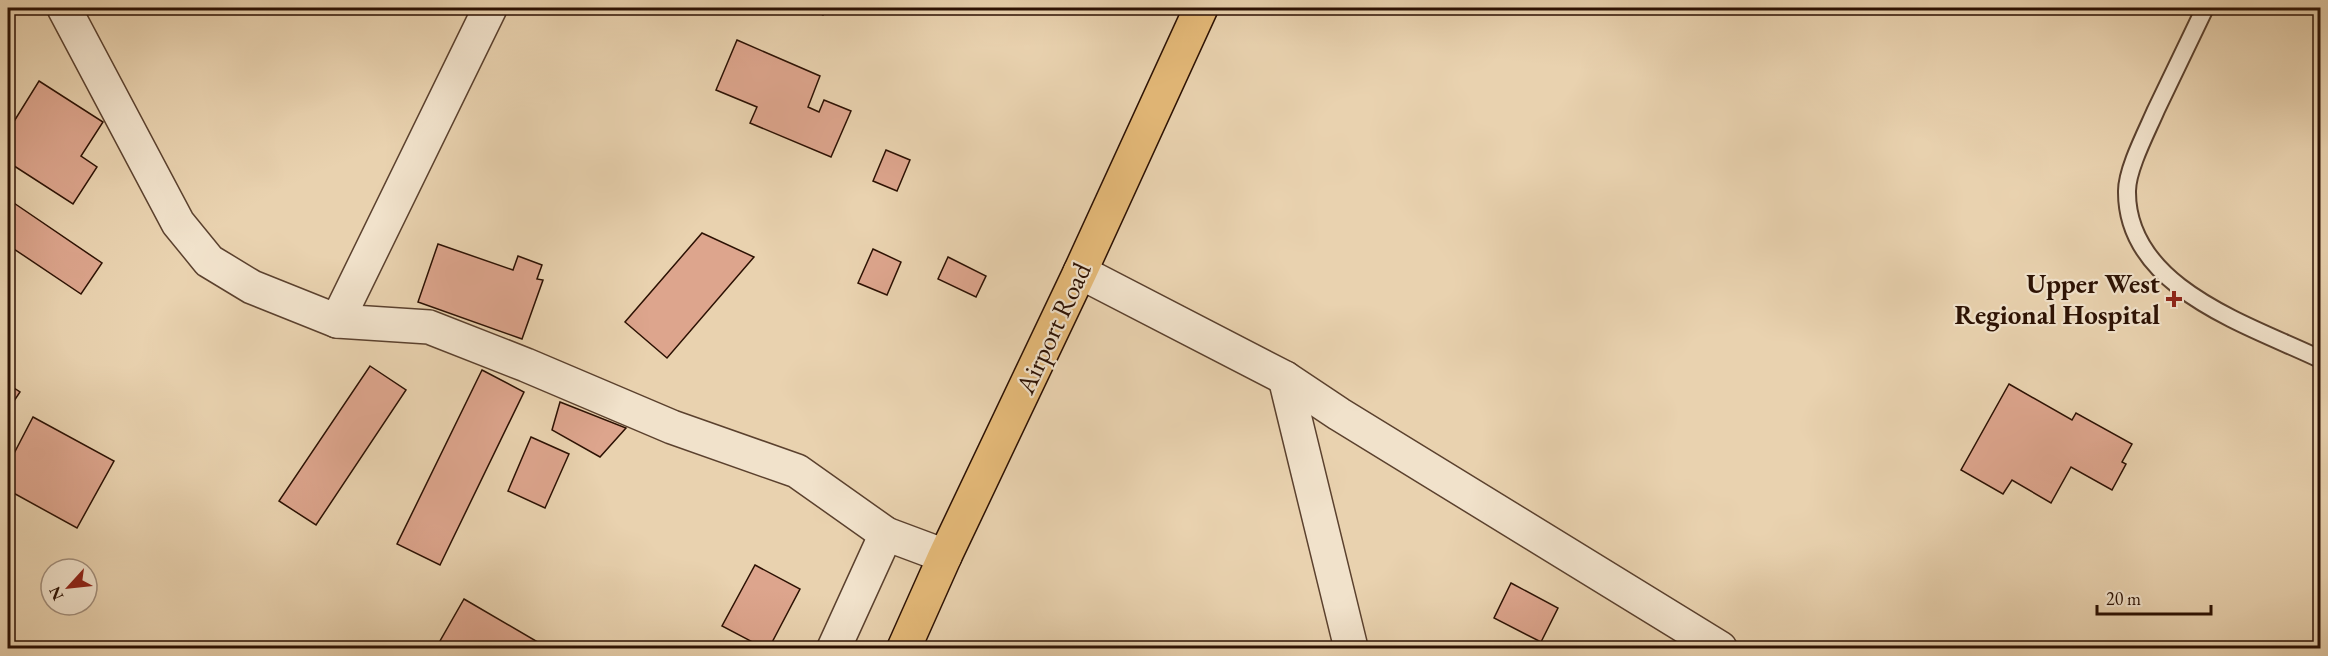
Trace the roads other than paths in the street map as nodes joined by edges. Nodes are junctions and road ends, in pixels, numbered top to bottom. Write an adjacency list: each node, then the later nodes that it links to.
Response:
1 (64, 8): 6 (street)
2 (490, 8): 6 (street)
3 (1201, 8): 5 (highway, Airport Road)
4 (2205, 8): 7 (lane)
5 (1080, 272): 8 (street); 10 (highway, Airport Road)
6 (337, 321): 9 (street)
7 (2320, 359)
8 (1285, 378): 13 (street); 14 (street)
9 (886, 534): 10 (street); 11 (street)
10 (945, 556): 12 (highway, Airport Road)
11 (834, 648)
12 (904, 648)
13 (1351, 648)
14 (1720, 648)

